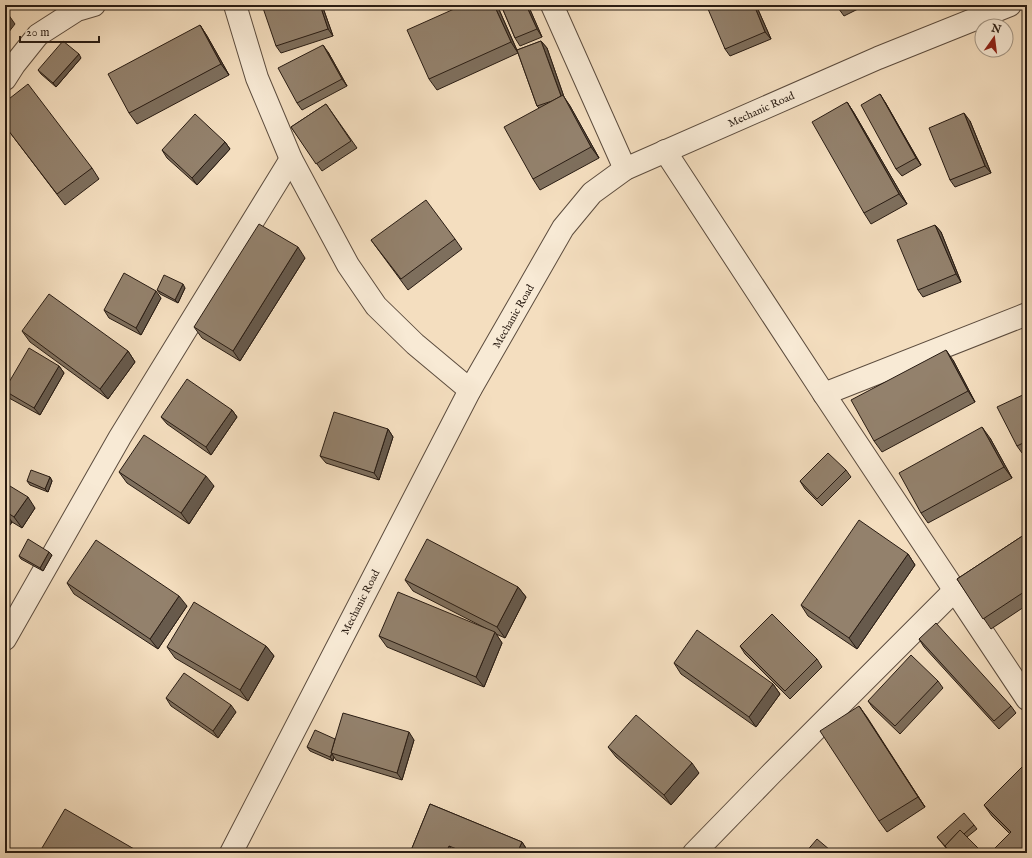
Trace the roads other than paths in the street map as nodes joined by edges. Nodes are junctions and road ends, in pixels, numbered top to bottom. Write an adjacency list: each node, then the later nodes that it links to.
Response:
1 (94, 5): 5 (street)
2 (235, 5): 7 (street)
3 (552, 5): 8 (street)
4 (1010, 5): 6 (street, Mechanic Road)
5 (5, 79)
6 (665, 151): 8 (street, Mechanic Road); 11 (street)
7 (291, 159): 10 (street); 13 (street)
8 (625, 169): 10 (street, Mechanic Road)
9 (1027, 314): 11 (street)
10 (470, 390): 15 (street, Mechanic Road)
11 (824, 394): 12 (street)
12 (955, 590): 14 (street); 16 (street)
13 (5, 639)
14 (1027, 699)
15 (231, 853)
16 (694, 853)

